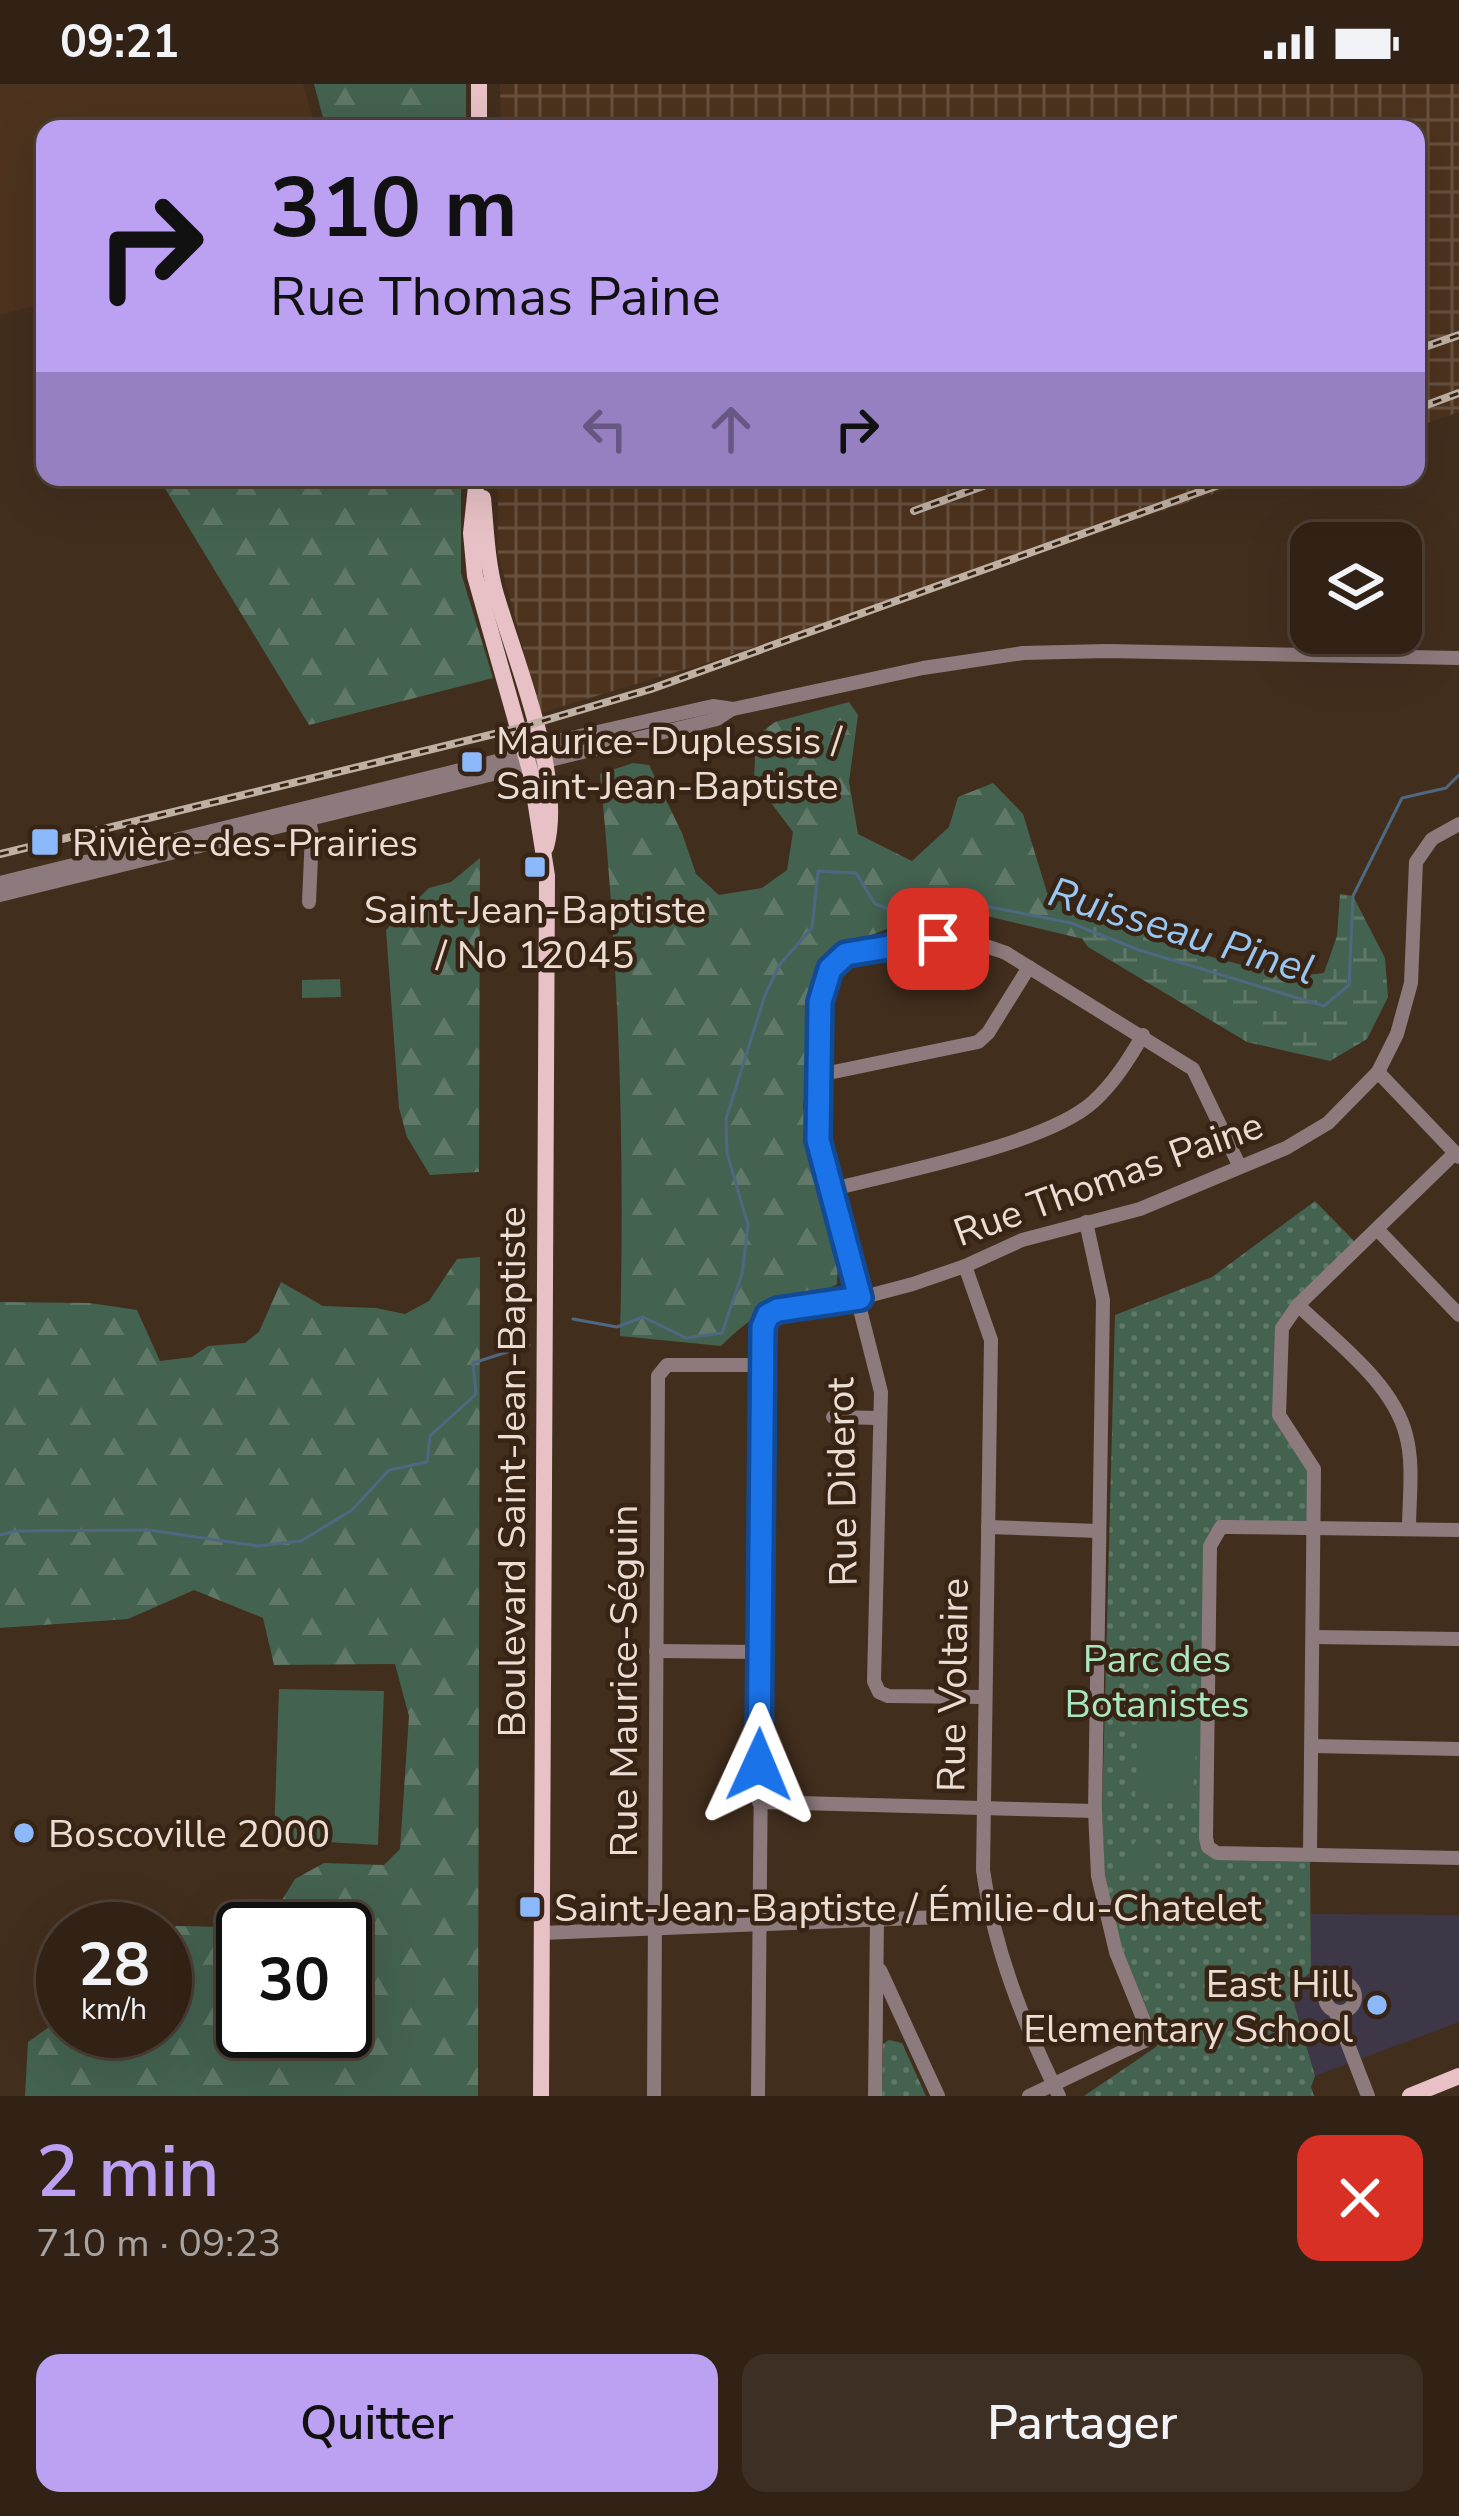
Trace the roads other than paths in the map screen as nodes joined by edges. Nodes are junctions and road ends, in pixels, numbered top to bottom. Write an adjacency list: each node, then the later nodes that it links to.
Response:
1 (478, 84): 2 (main road)
2 (479, 120)
3 (478, 486): 5 (main road, Boulevard Saint-Jean-Baptiste)
4 (1459, 658): 5 (street)
5 (534, 755): 6 (street); 48 (main road, Boulevard Saint-Jean-Baptiste)
6 (308, 813): 8 (street); 9 (street); 10 (street)
7 (1459, 824): 13 (street, Rue Thomas Paine)
8 (0, 883)
9 (0, 896)
10 (309, 902)
11 (1029, 967): 12 (street); 14 (street); 14 (street, Rue Diderot)
12 (1143, 1035): 16 (street); 17 (street)
13 (1378, 1072): 15 (street); 16 (street, Rue Thomas Paine)
14 (819, 1075): 17 (street, Rue Diderot)
15 (1457, 1155): 19 (street)
16 (1240, 1166): 18 (street, Rue Thomas Paine)
17 (830, 1190): 21 (street, Rue Diderot)
18 (1086, 1222): 20 (street, Rue Thomas Paine); 31 (street)
19 (1378, 1230): 22 (street); 23 (street)
20 (964, 1266): 21 (street, Rue Thomas Paine); 27 (street, Rue Voltaire)
21 (860, 1298): 24 (street, Rue Thomas Paine); 26 (street, Rue Diderot)
22 (1298, 1305): 28 (street); 29 (street)
23 (1459, 1315)
24 (763, 1365): 34 (street, Rue Maurice-Séguin); 35 (street)
25 (832, 1417): 26 (street)
26 (880, 1418): 36 (street, Rue Diderot)
27 (988, 1527): 31 (street); 36 (street, Rue Voltaire)
28 (1316, 1527): 29 (street); 32 (street); 42 (street)
29 (1408, 1529): 30 (street)
30 (1459, 1530)
31 (1098, 1531): 41 (street)
32 (1313, 1637): 33 (street); 37 (street)
33 (1459, 1639)
34 (656, 1651): 35 (street); 47 (street, Rue Maurice-Séguin)
35 (761, 1652): 39 (street)
36 (984, 1697): 40 (street, Rue Voltaire)
37 (1312, 1746): 38 (street); 42 (street)
38 (1459, 1749)
39 (759, 1802): 40 (street); 46 (street)
40 (982, 1808): 41 (street); 44 (street, Rue Voltaire)
41 (1095, 1811): 52 (street)
42 (1310, 1854): 43 (street)
43 (1459, 1858)
44 (989, 1915): 45 (street); 52 (street, Rue Voltaire)
45 (877, 1918): 46 (street); 49 (street)
46 (758, 1923): 47 (street); 55 (street)
47 (654, 1930): 48 (street); 54 (street, Rue Maurice-Séguin)
48 (542, 1933): 53 (main road, Boulevard Saint-Jean-Baptiste)
49 (878, 1966): 56 (street); 57 (street)
50 (1335, 2011): 59 (street)
51 (1459, 2076): 60 (main road)
52 (1056, 2091): 58 (street)
53 (541, 2096)
54 (654, 2096)
55 (758, 2096)
56 (875, 2096)
57 (938, 2096)
58 (1029, 2096)
59 (1368, 2096)
60 (1410, 2096)

